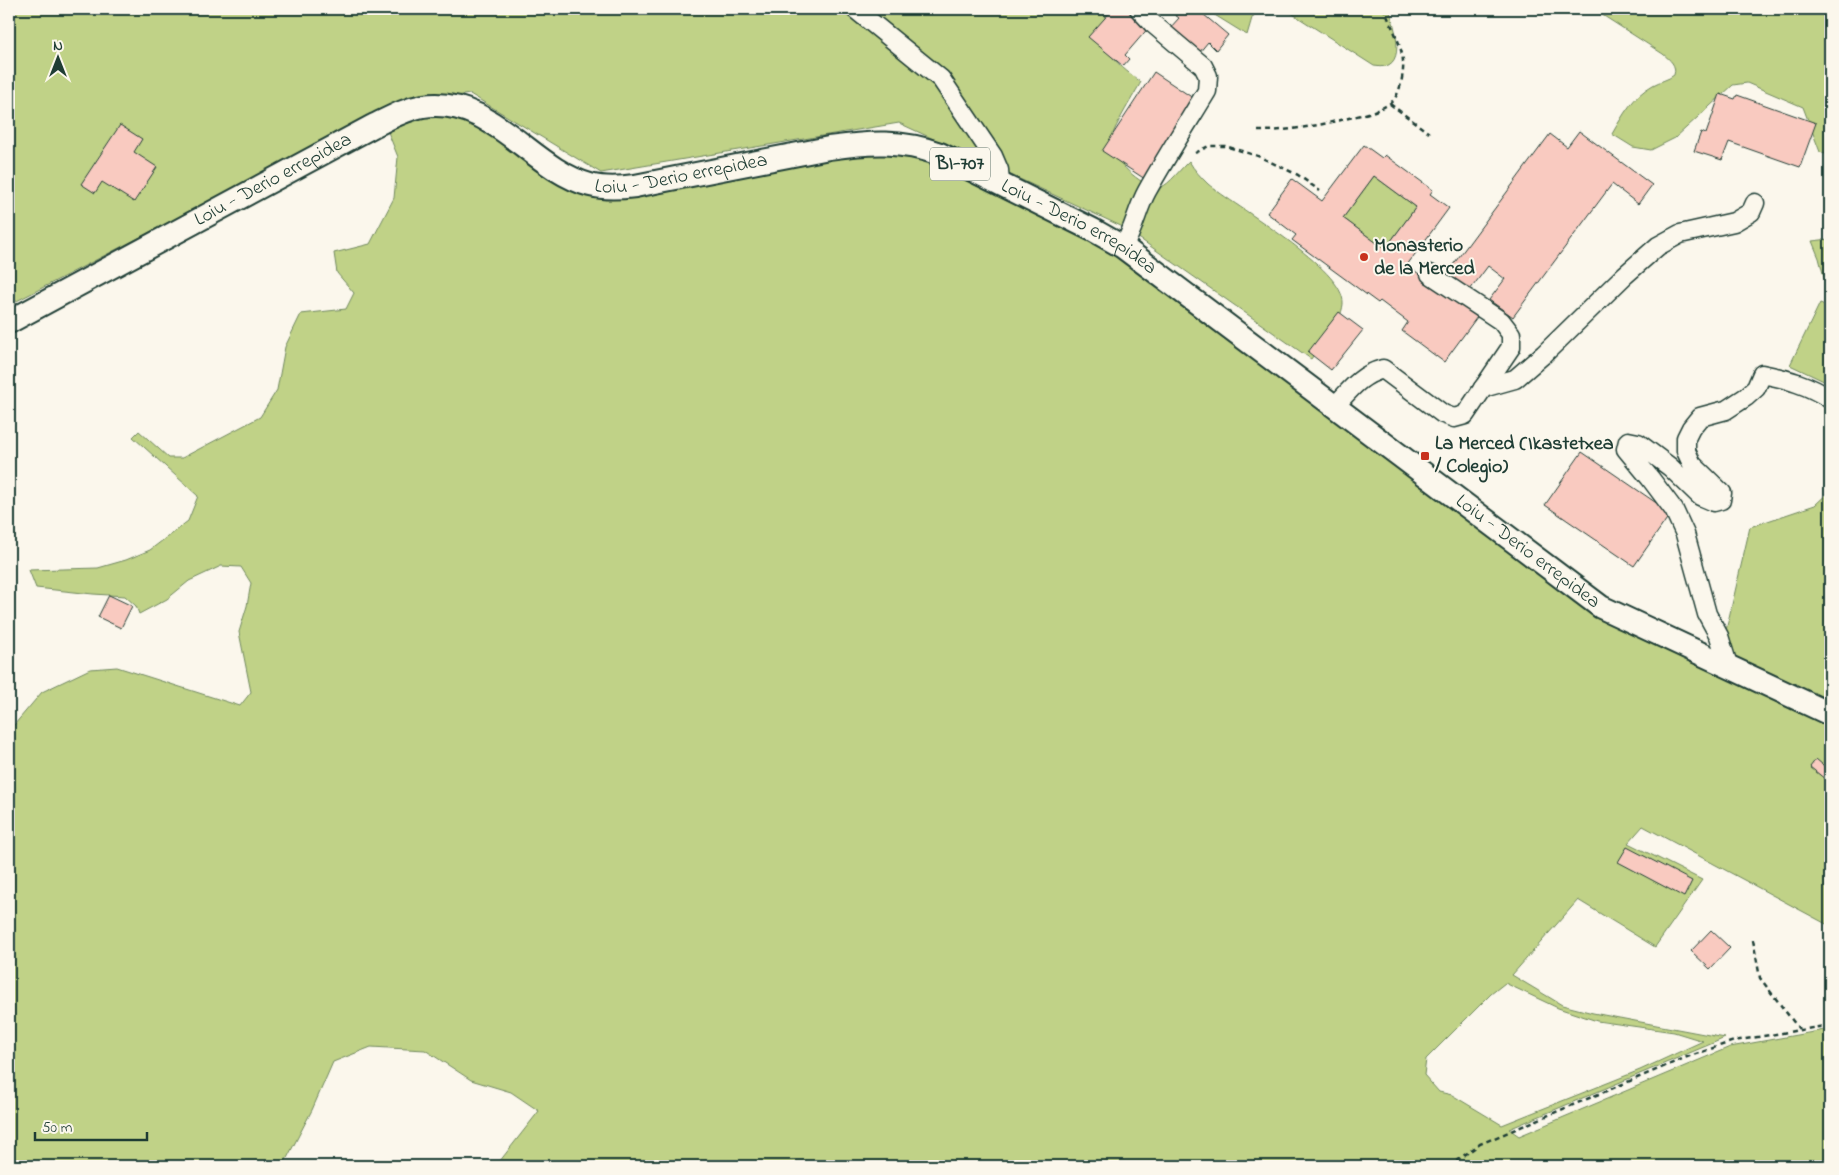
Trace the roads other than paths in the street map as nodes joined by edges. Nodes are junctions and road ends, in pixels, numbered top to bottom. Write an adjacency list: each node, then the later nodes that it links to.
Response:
1 (855, 9): 3 (lane)
2 (1139, 9): 5 (lane)
3 (1000, 184): 5 (main road, Loiu - Derio errepidea / BI-707); 7 (main road, Loiu - Derio errepidea / BI-707)
4 (1754, 203): 8 (lane)
5 (1123, 247): 10 (main road, Loiu - Derio errepidea / BI-707)
6 (1430, 274): 8 (lane)
7 (9, 322)
8 (1483, 388): 10 (lane)
9 (1830, 399): 11 (lane)
10 (1334, 407): 11 (main road, Loiu - Derio errepidea / BI-707)
11 (1728, 665): 12 (main road, Loiu - Derio errepidea / BI-707)
12 (1830, 714)

